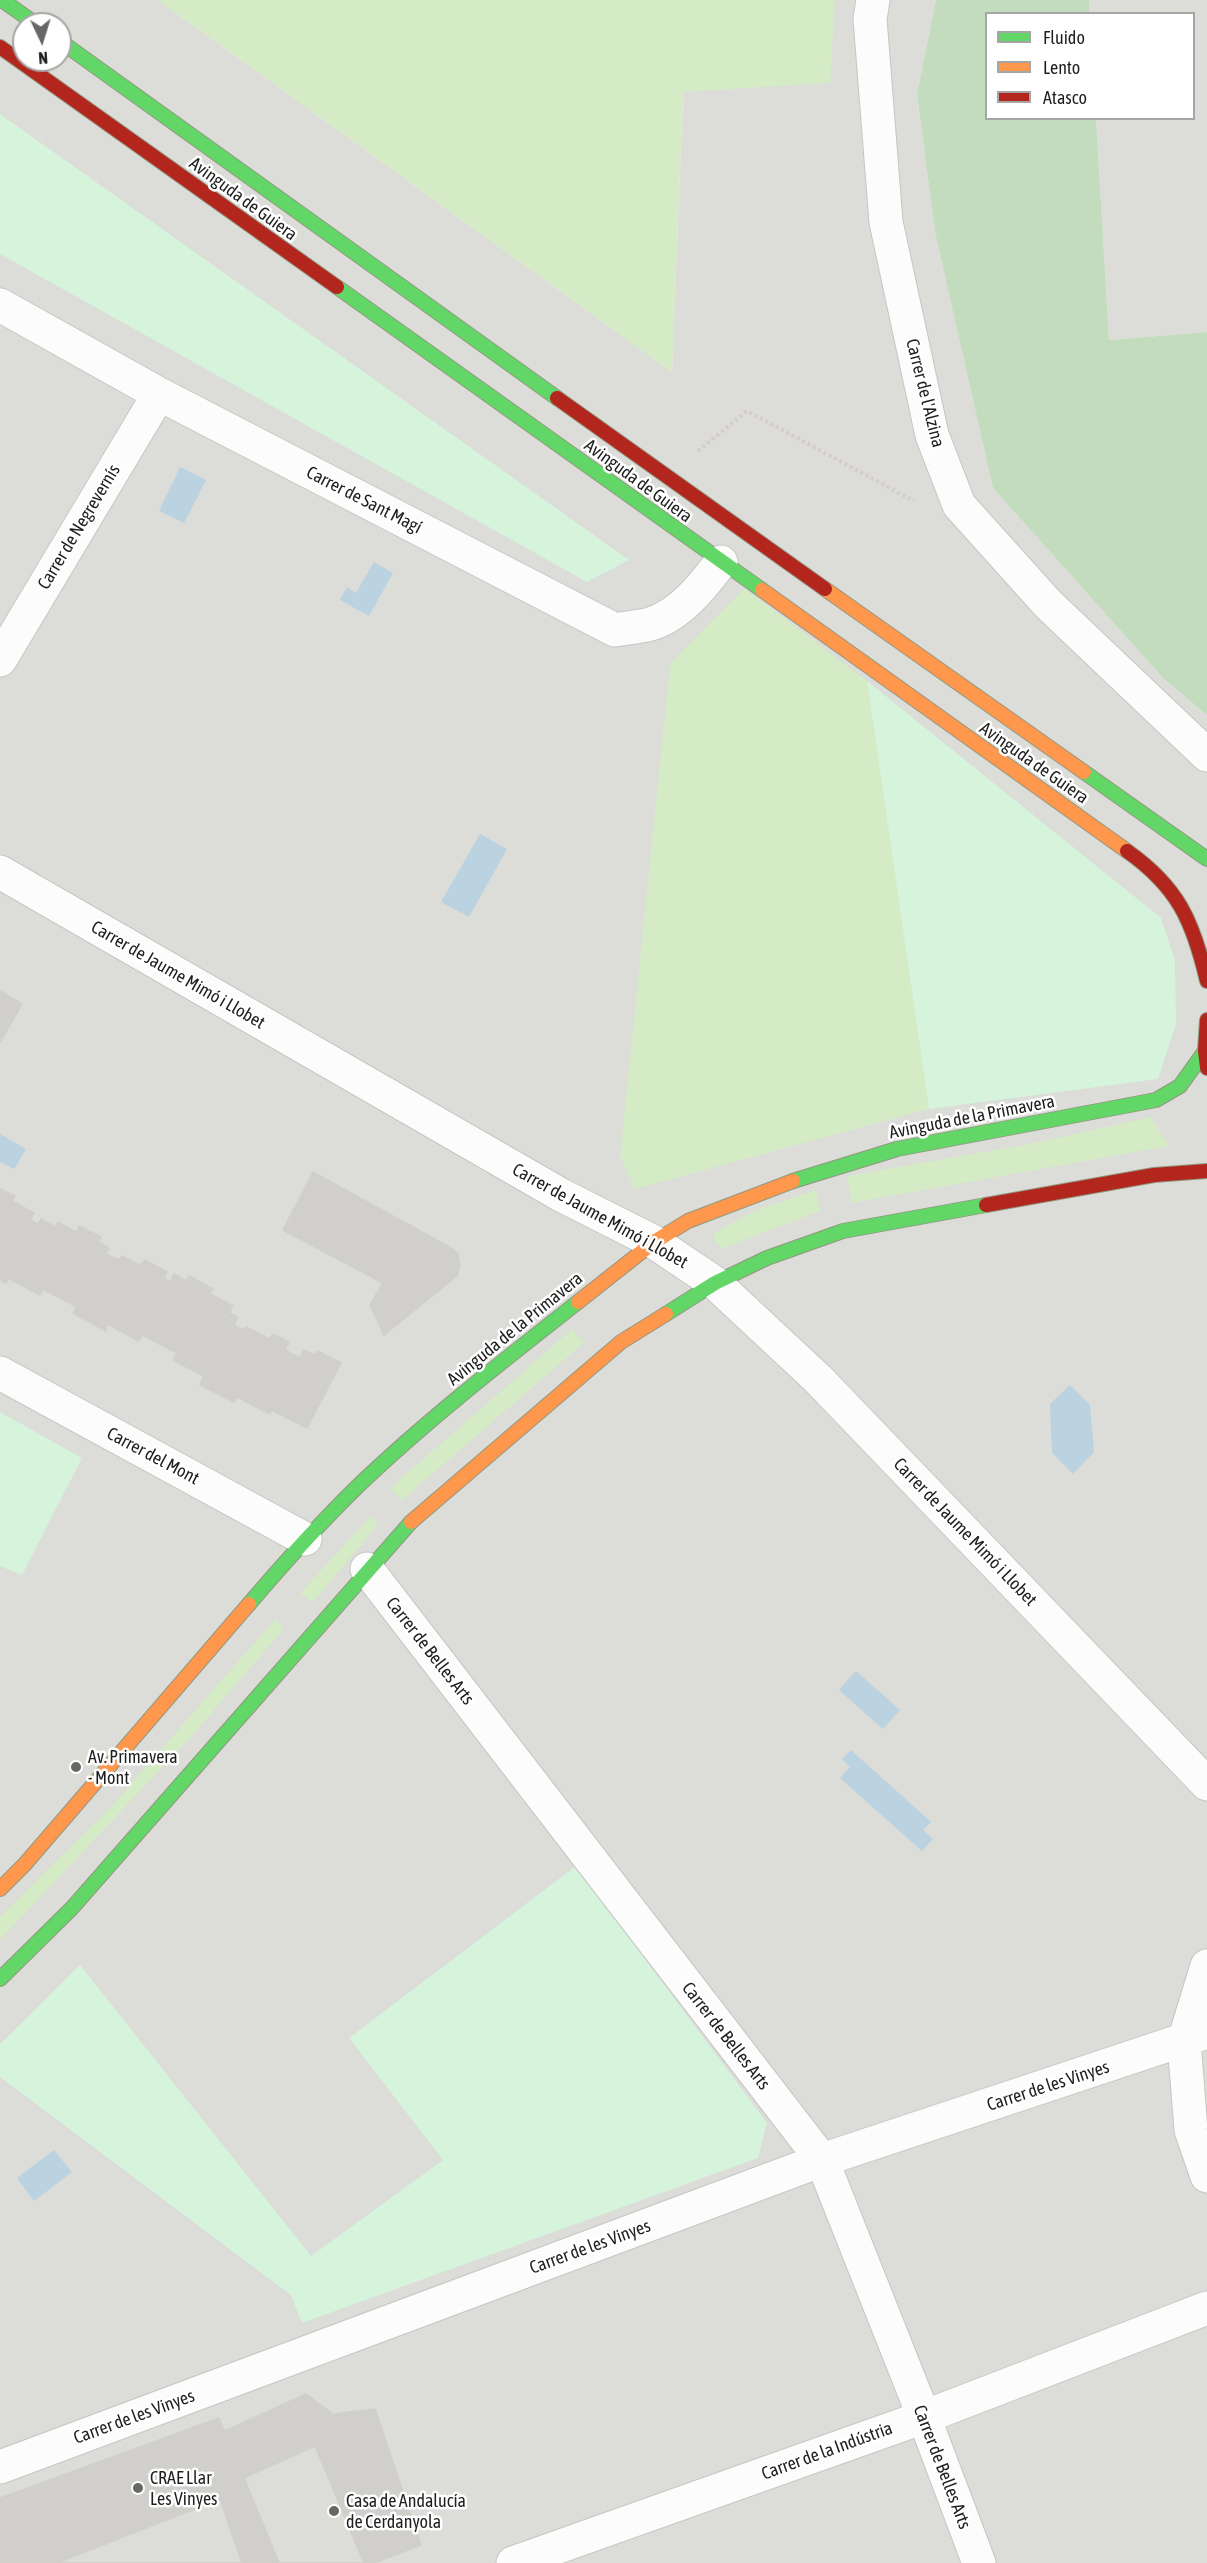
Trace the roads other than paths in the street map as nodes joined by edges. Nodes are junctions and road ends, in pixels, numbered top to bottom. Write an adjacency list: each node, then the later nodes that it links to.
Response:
1 (2, 0): 3 (main road)
2 (873, 0): 10 (street, Carrer de l'Alzina)
3 (19, 12)
4 (0, 47): 8 (main road, Avinguda de Guiera)
5 (72, 50): 11 (main road, Avinguda de Guiera)
6 (0, 305): 7 (street, Carrer de Sant Magí)
7 (159, 394): 8 (street, Carrer de Sant Magí); 9 (street, Carrer de Negrevernís)
8 (721, 562): 13 (main road, Avinguda de Guiera)
9 (0, 660)
10 (1207, 756)
11 (1207, 859)
12 (0, 872): 18 (street, Carrer de Jaume Mimó i Llobet)
13 (1207, 981)
14 (1207, 1020): 15 (main road)
15 (1205, 1051): 16 (main road); 18 (main road, Avinguda de la Primavera)
16 (1207, 1068)
17 (1207, 1171): 19 (main road)
18 (654, 1242): 19 (street, Carrer de Jaume Mimó i Llobet); 21 (main road, Avinguda de la Primavera)
19 (715, 1283): 22 (main road); 23 (street, Carrer de Jaume Mimó i Llobet)
20 (0, 1373): 21 (street, Carrer del Mont)
21 (306, 1539): 24 (main road, Avinguda de la Primavera)
22 (367, 1569): 26 (main road); 28 (street, Carrer de Belles Arts)
23 (1207, 1784)
24 (0, 1889)
25 (1207, 1966): 27 (street)
26 (0, 1979)
27 (1196, 2037): 28 (street, Carrer de les Vinyes); 29 (street)
28 (822, 2160): 31 (street, Carrer de Belles Arts); 32 (street, Carrer de les Vinyes)
29 (1207, 2176)
30 (1207, 2308): 31 (street, Carrer de la Indústria)
31 (924, 2417): 33 (street, Carrer de la Indústria); 34 (street, Carrer de Belles Arts)
32 (0, 2467)
33 (513, 2563)
34 (979, 2563)

